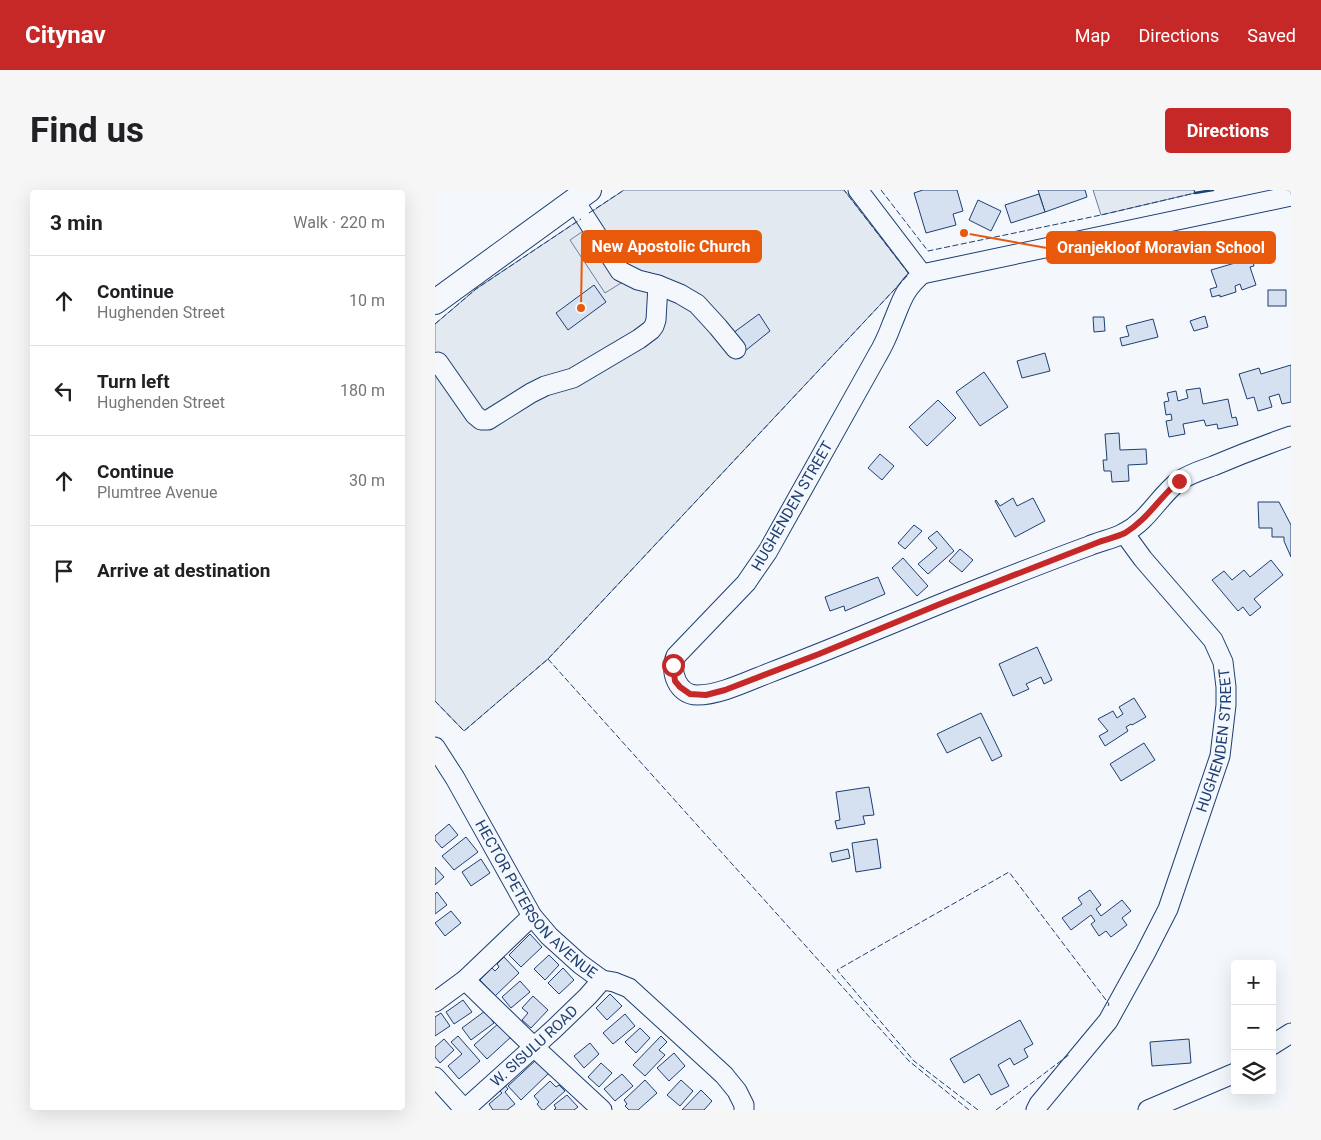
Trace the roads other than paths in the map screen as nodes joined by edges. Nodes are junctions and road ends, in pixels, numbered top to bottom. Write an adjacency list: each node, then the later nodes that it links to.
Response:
1 (858, 190): 5 (street)
2 (582, 195): 6 (street); 7 (main road)
3 (1291, 196): 4 (street)
4 (1256, 197): 5 (street)
5 (922, 274): 11 (street, HUGHENDEN STREET)
6 (658, 286): 8 (street); 9 (street)
7 (435, 302)
8 (736, 349)
9 (438, 362)
10 (1291, 436): 11 (street)
11 (1124, 534): 25 (street, HUGHENDEN STREET)
12 (437, 754): 13 (street, HECTOR PETERSON AVENUE)
13 (532, 916): 14 (street); 15 (street, HECTOR PETERSON AVENUE)
14 (465, 980): 16 (street); 19 (street)
15 (602, 980): 19 (street, W. SISULU ROAD); 24 (street, HECTOR PETERSON AVENUE)
16 (435, 1002)
17 (1291, 1033): 18 (street)
18 (1276, 1042)
19 (534, 1047): 22 (street, W. SISULU ROAD); 23 (street)
20 (1231, 1075): 26 (street)
21 (435, 1077): 22 (street)
22 (465, 1110)
23 (602, 1110)
24 (744, 1110)
25 (1036, 1110)
26 (1148, 1110)

